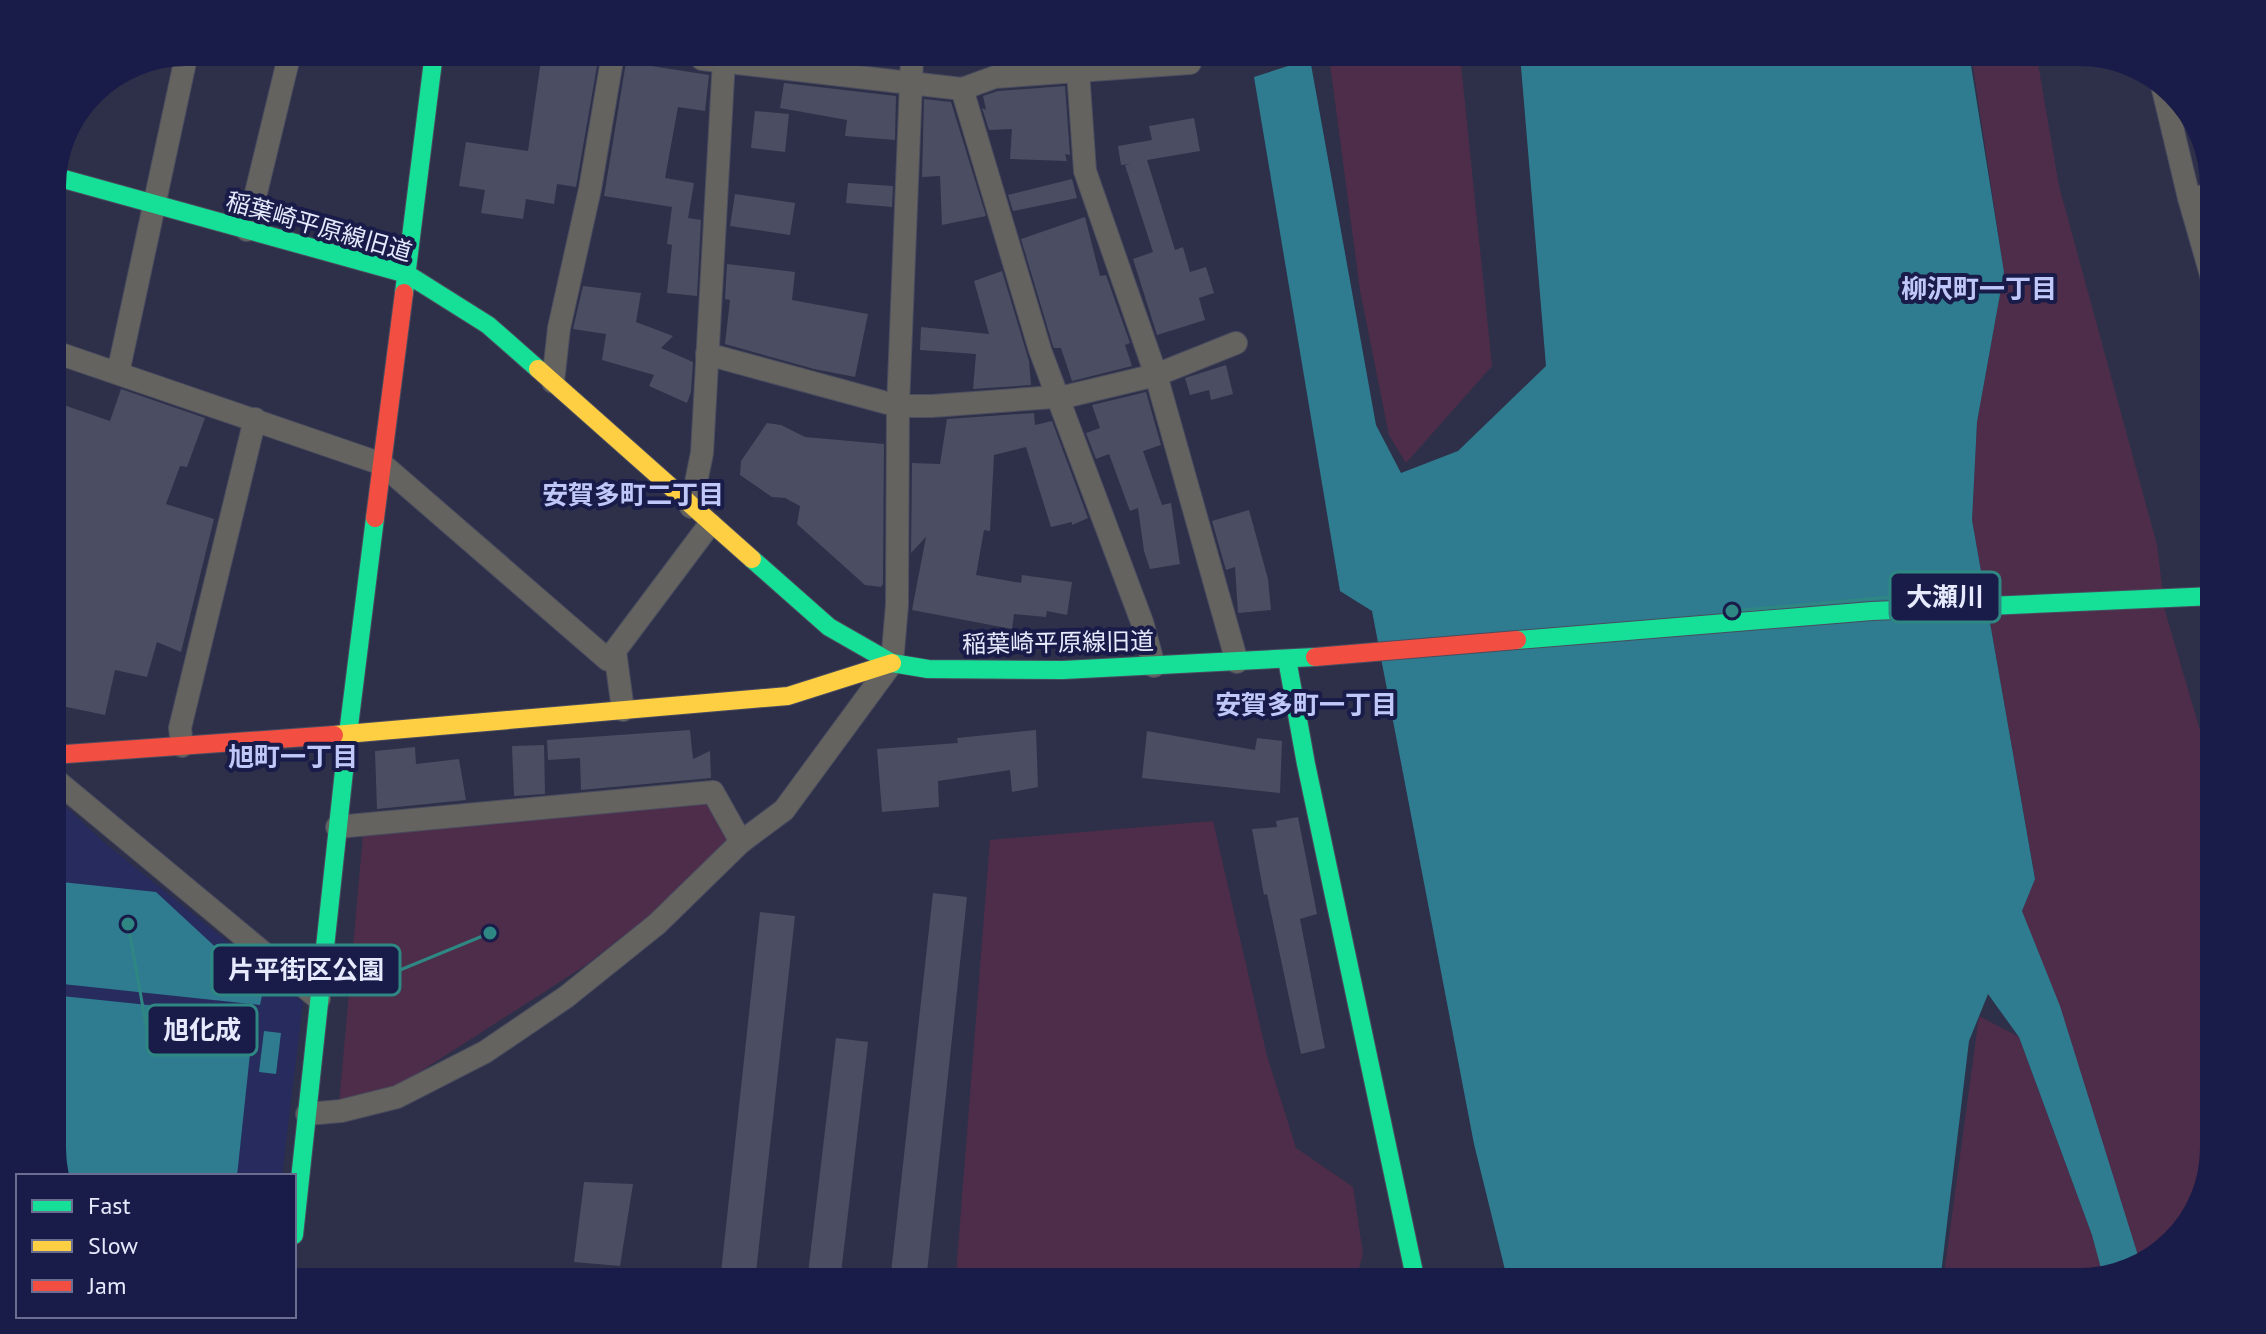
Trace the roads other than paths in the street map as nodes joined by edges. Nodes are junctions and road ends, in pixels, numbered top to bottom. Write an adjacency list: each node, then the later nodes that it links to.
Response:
1 (184, 66): 16 (street)
2 (287, 66): 17 (street)
3 (432, 66): 19 (street)
4 (611, 66): 25 (street)
5 (716, 66): 21 (street)
6 (763, 66): 10 (street)
7 (912, 66): 10 (street)
8 (1064, 66): 11 (street)
9 (1077, 66): 24 (street)
10 (911, 85): 11 (street); 27 (street)
11 (962, 89): 26 (street)
12 (2166, 103): 15 (street)
13 (66, 180): 16 (street, 稲葉崎平原線旧道)
14 (2200, 197): 15 (street)
15 (2189, 198): 18 (street)
16 (156, 204): 17 (street, 稲葉崎平原線旧道); 23 (street)
17 (247, 230): 19 (street, 稲葉崎平原線旧道)
18 (2200, 236)
19 (407, 274): 25 (street, 稲葉崎平原線旧道); 29 (street)
20 (1236, 343): 24 (street)
21 (707, 354): 27 (street); 30 (street)
22 (66, 356): 23 (street)
23 (118, 373): 28 (street)
24 (1156, 375): 26 (street); 35 (street)
25 (553, 382): 30 (street, 稲葉崎平原線旧道)
26 (1057, 398): 27 (street); 37 (street)
27 (898, 406): 36 (street)
28 (255, 419): 29 (street); 40 (street)
29 (382, 464): 33 (street); 39 (street)
30 (691, 507): 31 (street, 稲葉崎平原線旧道)
31 (710, 524): 33 (street); 36 (street, 稲葉崎平原線旧道)
32 (2200, 597): 34 (street, 稲葉崎平原線旧道)
33 (615, 651): 38 (street)
34 (1287, 659): 35 (street, 稲葉崎平原線旧道); 48 (street)
35 (1237, 662): 37 (street, 稲葉崎平原線旧道)
36 (892, 663): 37 (street, 稲葉崎平原線旧道); 38 (street); 44 (street)
37 (1154, 666)
38 (623, 710): 39 (street)
39 (348, 734): 40 (street); 43 (street)
40 (182, 746): 41 (street)
41 (66, 754)
42 (66, 789): 45 (street)
43 (337, 827): 44 (street); 45 (street)
44 (741, 842): 46 (street)
45 (319, 999): 46 (street)
46 (307, 1114): 47 (street)
47 (296, 1216)
48 (1413, 1268)

